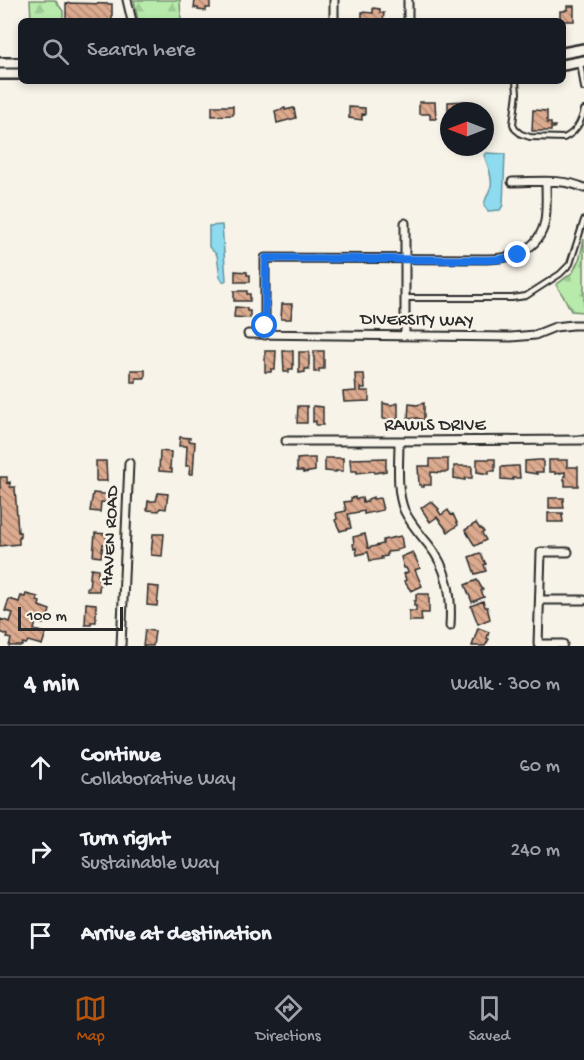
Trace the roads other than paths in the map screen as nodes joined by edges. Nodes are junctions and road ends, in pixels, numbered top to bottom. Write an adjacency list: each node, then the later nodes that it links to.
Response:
1 (128, 0): 4 (street)
2 (334, 0): 5 (street)
3 (408, 0): 6 (street)
4 (131, 18)
5 (334, 18)
6 (408, 18)
7 (584, 49): 8 (main road)
8 (566, 52)
9 (582, 62): 12 (main road); 16 (lane)
10 (0, 63): 11 (main road)
11 (18, 63)
12 (566, 65)
13 (0, 74): 14 (main road)
14 (18, 74)
15 (516, 84): 17 (lane)
16 (584, 88)
17 (584, 110)
18 (512, 182): 19 (street)
19 (546, 182): 20 (street); 23 (street)
20 (584, 188)
21 (584, 220): 24 (lane)
22 (405, 223): 23 (street)
23 (405, 259): 24 (street); 27 (street)
24 (405, 298): 28 (street)
25 (584, 325): 28 (street, DIVERSITY WAY)
26 (248, 334): 27 (street, DIVERSITY WAY)
27 (265, 335): 28 (street, DIVERSITY WAY)
28 (405, 336)
29 (584, 440): 31 (street, RAWLS DRIVE)
30 (286, 441): 31 (street, RAWLS DRIVE)
31 (399, 441): 36 (street)
32 (129, 463): 38 (street, HAVEN ROAD)
33 (568, 552): 34 (street)
34 (540, 600): 35 (street); 37 (street)
35 (584, 600)
36 (450, 626)
37 (563, 644)
38 (121, 646)

